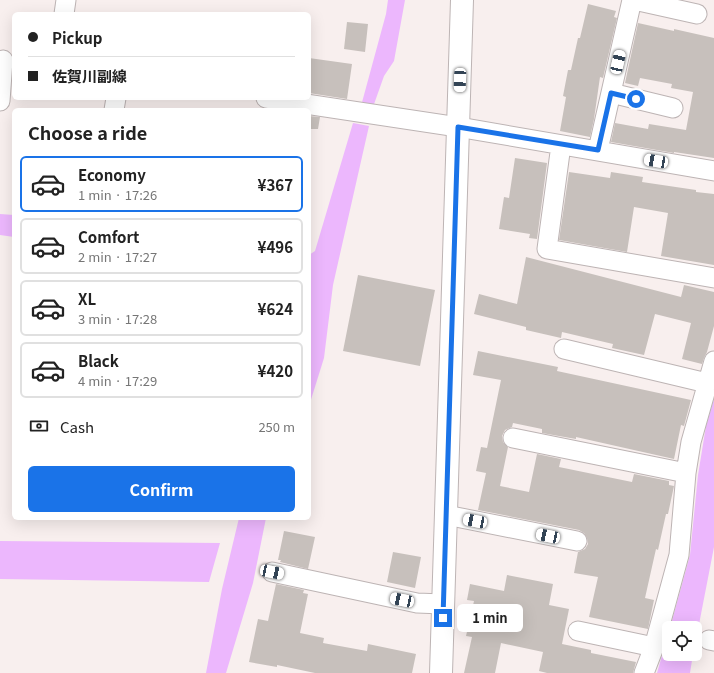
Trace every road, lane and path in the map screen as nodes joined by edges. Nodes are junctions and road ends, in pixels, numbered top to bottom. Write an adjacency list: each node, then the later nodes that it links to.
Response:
1 (66, 0): 4 (street)
2 (462, 0): 11 (main road)
3 (633, 0): 5 (street); 7 (street)
4 (64, 12)
5 (697, 14)
6 (6, 60): 9 (street)
7 (611, 93): 10 (street); 13 (street)
8 (279, 100): 11 (street)
9 (0, 101)
10 (673, 108)
11 (458, 127): 12 (street); 21 (main road)
12 (561, 145): 13 (street); 15 (street)
13 (598, 150): 14 (street)
14 (714, 171)
15 (714, 278)
16 (564, 349): 18 (street)
17 (714, 361): 18 (street)
18 (707, 384): 20 (street)
19 (513, 438): 20 (street)
20 (686, 473): 26 (street)
21 (446, 515): 22 (street); 24 (main road)
22 (578, 541)
23 (272, 572): 24 (street)
24 (443, 604): 27 (main road)
25 (578, 631): 26 (street)
26 (654, 647): 28 (street)
27 (441, 673)
28 (644, 673)

